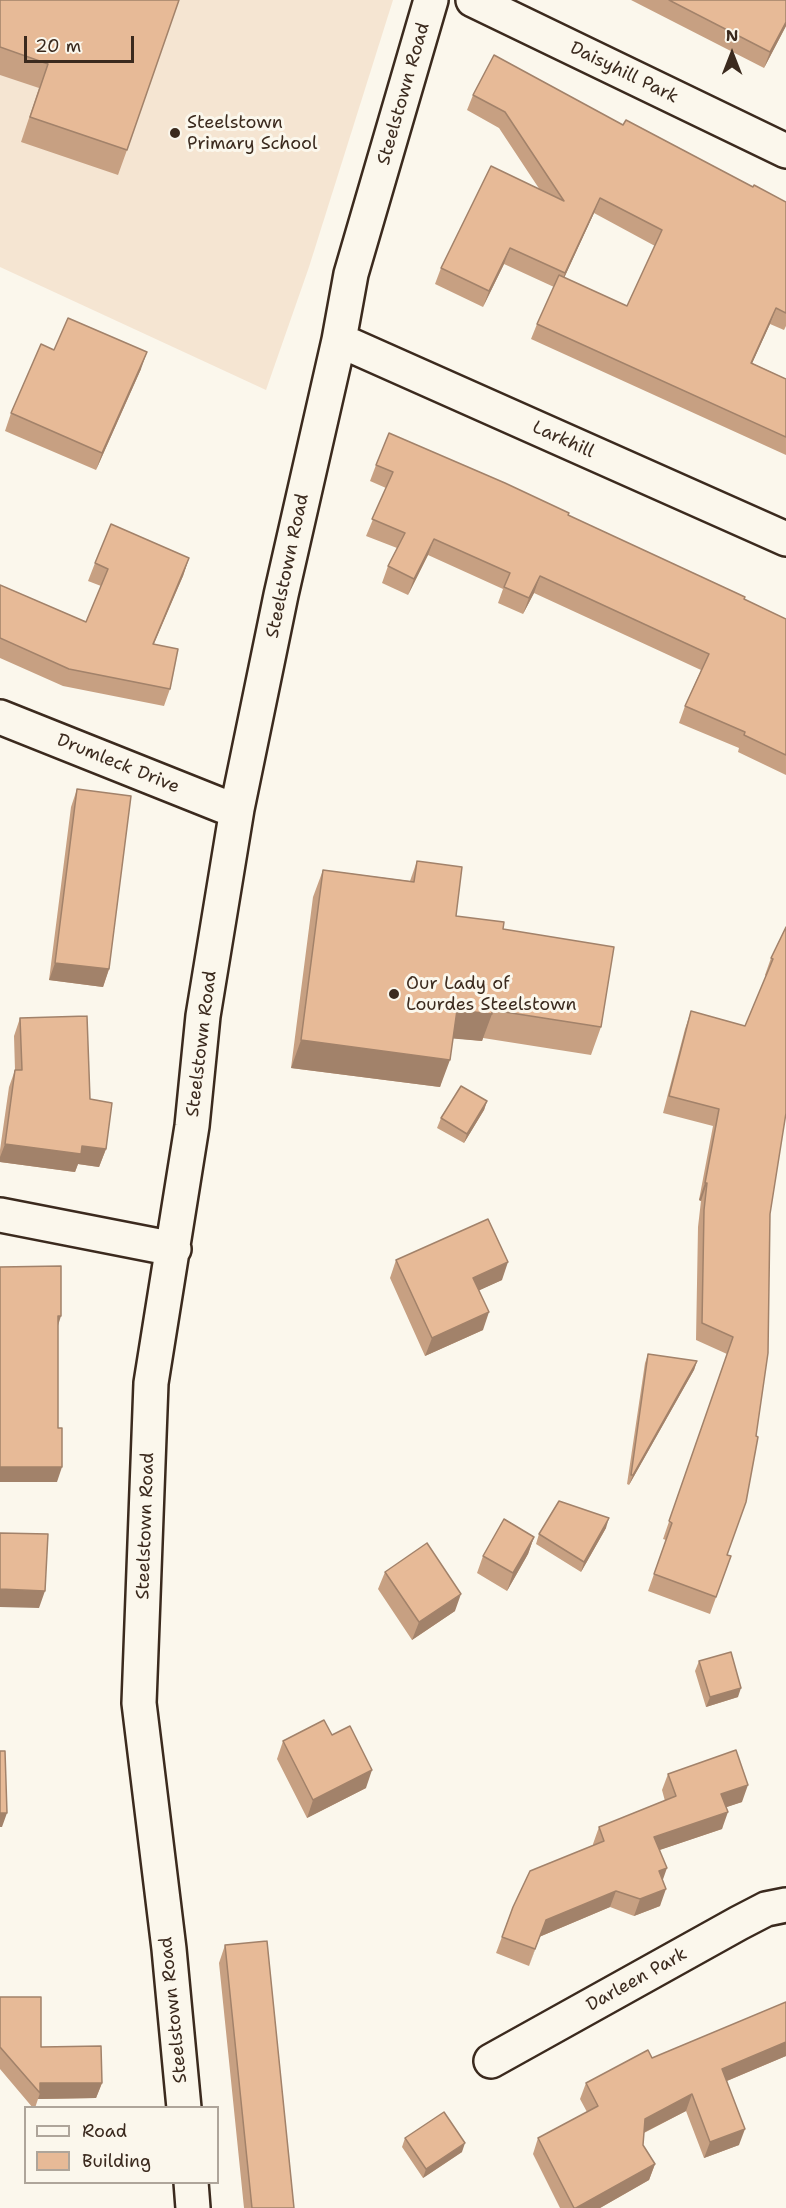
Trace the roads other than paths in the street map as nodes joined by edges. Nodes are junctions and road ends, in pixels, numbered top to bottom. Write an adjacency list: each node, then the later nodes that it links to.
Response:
1 (431, 0): 4 (street, Steelstown Road)
2 (473, 0): 3 (street, Daisyhill Park)
3 (783, 142)
4 (339, 340): 5 (street, Larkhill); 7 (street, Steelstown Road)
5 (786, 539)
6 (0, 717): 7 (street, Drumleck Drive)
7 (237, 809): 9 (street, Steelstown Road)
8 (0, 1215): 9 (street)
9 (174, 1249): 12 (street, Steelstown Road)
10 (786, 1905): 11 (street, Darleen Park)
11 (491, 2061)
12 (184, 2106)
13 (191, 2184): 14 (street)
14 (193, 2208)

